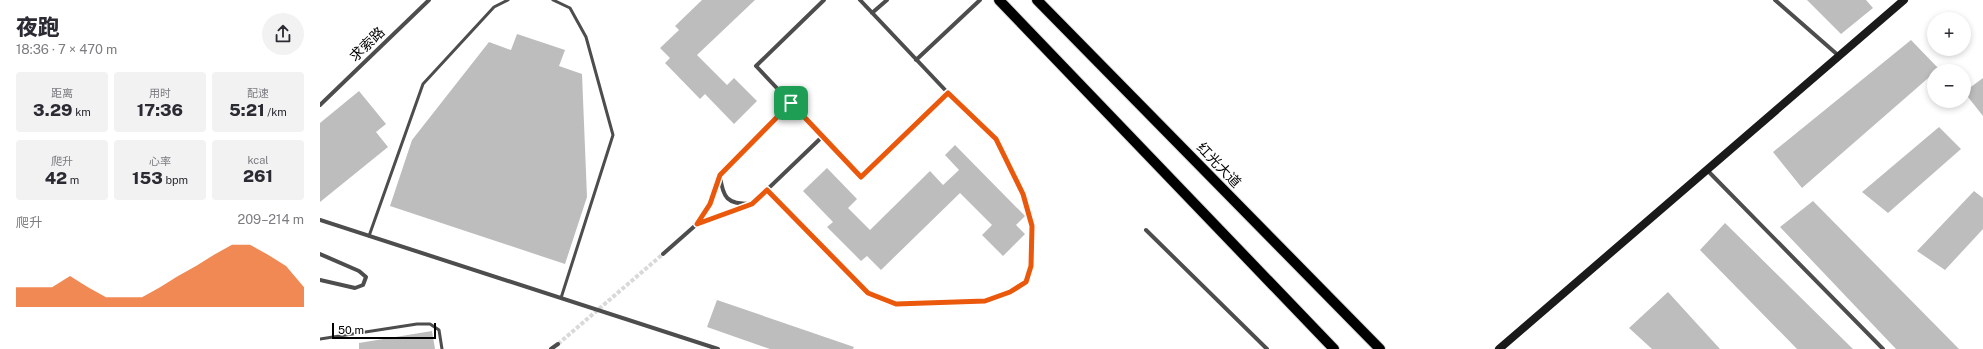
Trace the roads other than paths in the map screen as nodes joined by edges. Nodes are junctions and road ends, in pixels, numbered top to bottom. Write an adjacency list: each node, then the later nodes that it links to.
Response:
1 (429, 0): 17 (street, 求索路)
2 (508, 0): 26 (lane)
3 (553, 0): 30 (lane)
4 (824, 0): 16 (street)
5 (860, 0): 12 (street)
6 (887, 0): 12 (street)
7 (980, 0): 14 (street)
8 (999, 0): 37 (main road)
9 (1037, 0): 38 (main road, 红光大道)
10 (1775, 0): 13 (street)
11 (1904, 0): 13 (street)
12 (872, 13): 14 (street)
13 (1839, 56): 19 (street)
14 (916, 60): 15 (street)
15 (948, 93): 18 (street); 21 (lane)
16 (791, 103): 18 (street); 20 (street)
17 (320, 105)
18 (823, 136): 21 (street)
19 (1707, 170): 39 (street); 40 (street)
20 (720, 175): 22 (street); 24 (street)
21 (767, 190): 22 (street)
22 (752, 204): 24 (street)
23 (320, 220): 26 (street)
24 (697, 224): 28 (street)
25 (1146, 230): 36 (street)
26 (369, 236): 30 (street)
27 (320, 254): 29 (street)
28 (663, 254)
29 (320, 280)
30 (561, 298): 35 (street)
31 (320, 339): 33 (lane)
32 (558, 344): 34 (street)
33 (442, 349)
34 (551, 349)
35 (718, 349)
36 (1267, 349)
37 (1334, 349)
38 (1380, 349)
39 (1499, 349)
40 (1884, 349)

